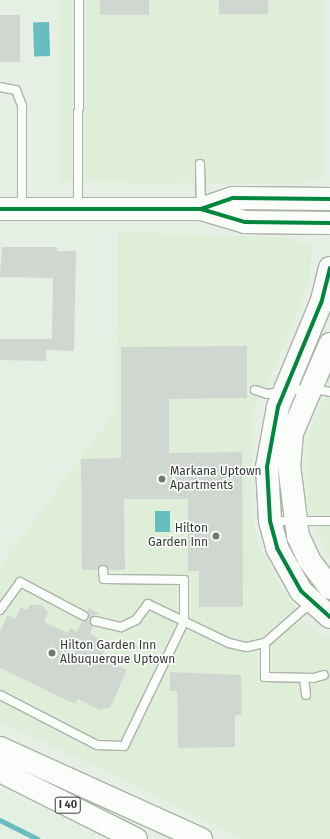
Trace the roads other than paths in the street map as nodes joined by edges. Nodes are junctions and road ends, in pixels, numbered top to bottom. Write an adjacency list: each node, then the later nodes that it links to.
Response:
1 (79, 0): 7 (lane)
2 (0, 87): 6 (lane)
3 (200, 164): 8 (lane)
4 (330, 199): 8 (main road)
5 (0, 208): 6 (main road)
6 (22, 209): 7 (main road)
7 (78, 209): 8 (main road)
8 (201, 209): 9 (main road)
9 (330, 224)
10 (330, 268): 14 (main road)
11 (330, 344): 13 (main road)
12 (254, 390): 14 (lane)
13 (320, 390): 14 (lane); 16 (main road)
14 (284, 392): 15 (main road)
15 (270, 521): 16 (lane); 20 (main road)
16 (295, 521): 17 (lane); 19 (main road)
17 (330, 521)
18 (103, 570): 25 (lane)
19 (329, 587): 20 (lane)
20 (312, 602): 23 (main road); 26 (lane)
21 (0, 610): 22 (lane)
22 (84, 616)
23 (330, 618)
24 (96, 622): 25 (lane)
25 (184, 622): 26 (lane); 30 (lane)
26 (265, 643): 28 (lane)
27 (324, 675): 28 (lane)
28 (304, 678): 29 (lane)
29 (306, 695)
30 (0, 696)
31 (0, 748): 34 (main road)
32 (0, 771): 33 (main road, I 40)
33 (136, 839)
34 (201, 839)

